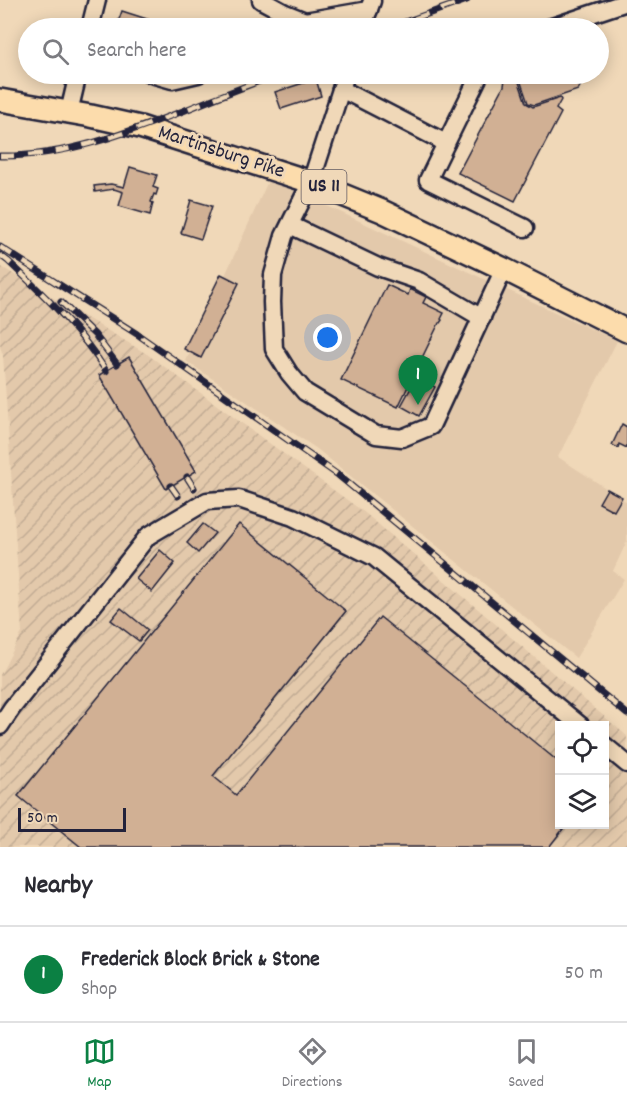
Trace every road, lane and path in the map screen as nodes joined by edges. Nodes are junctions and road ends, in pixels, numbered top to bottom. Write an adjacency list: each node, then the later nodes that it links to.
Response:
1 (97, 0): 5 (street)
2 (261, 0): 6 (street)
3 (627, 2): 8 (street)
4 (370, 5): 7 (street)
5 (92, 18)
6 (290, 18)
7 (324, 18)
8 (579, 18)
9 (76, 84): 14 (street)
10 (343, 84): 16 (street)
11 (349, 84): 15 (street)
12 (475, 84): 15 (street)
13 (0, 99): 14 (main road, Martinsburg Pike / US 11)
14 (69, 112): 16 (main road, Martinsburg Pike / US 11)
15 (446, 142): 18 (street)
16 (311, 182): 17 (street); 19 (main road, Martinsburg Pike / US 11)
17 (290, 225): 20 (street); 20 (street)
18 (525, 228)
19 (504, 269): 20 (street); 21 (main road, Martinsburg Pike / US 11)
20 (482, 318)
21 (627, 331)
22 (575, 721): 23 (street)
23 (0, 726)
24 (609, 749): 25 (street)
25 (627, 764)

